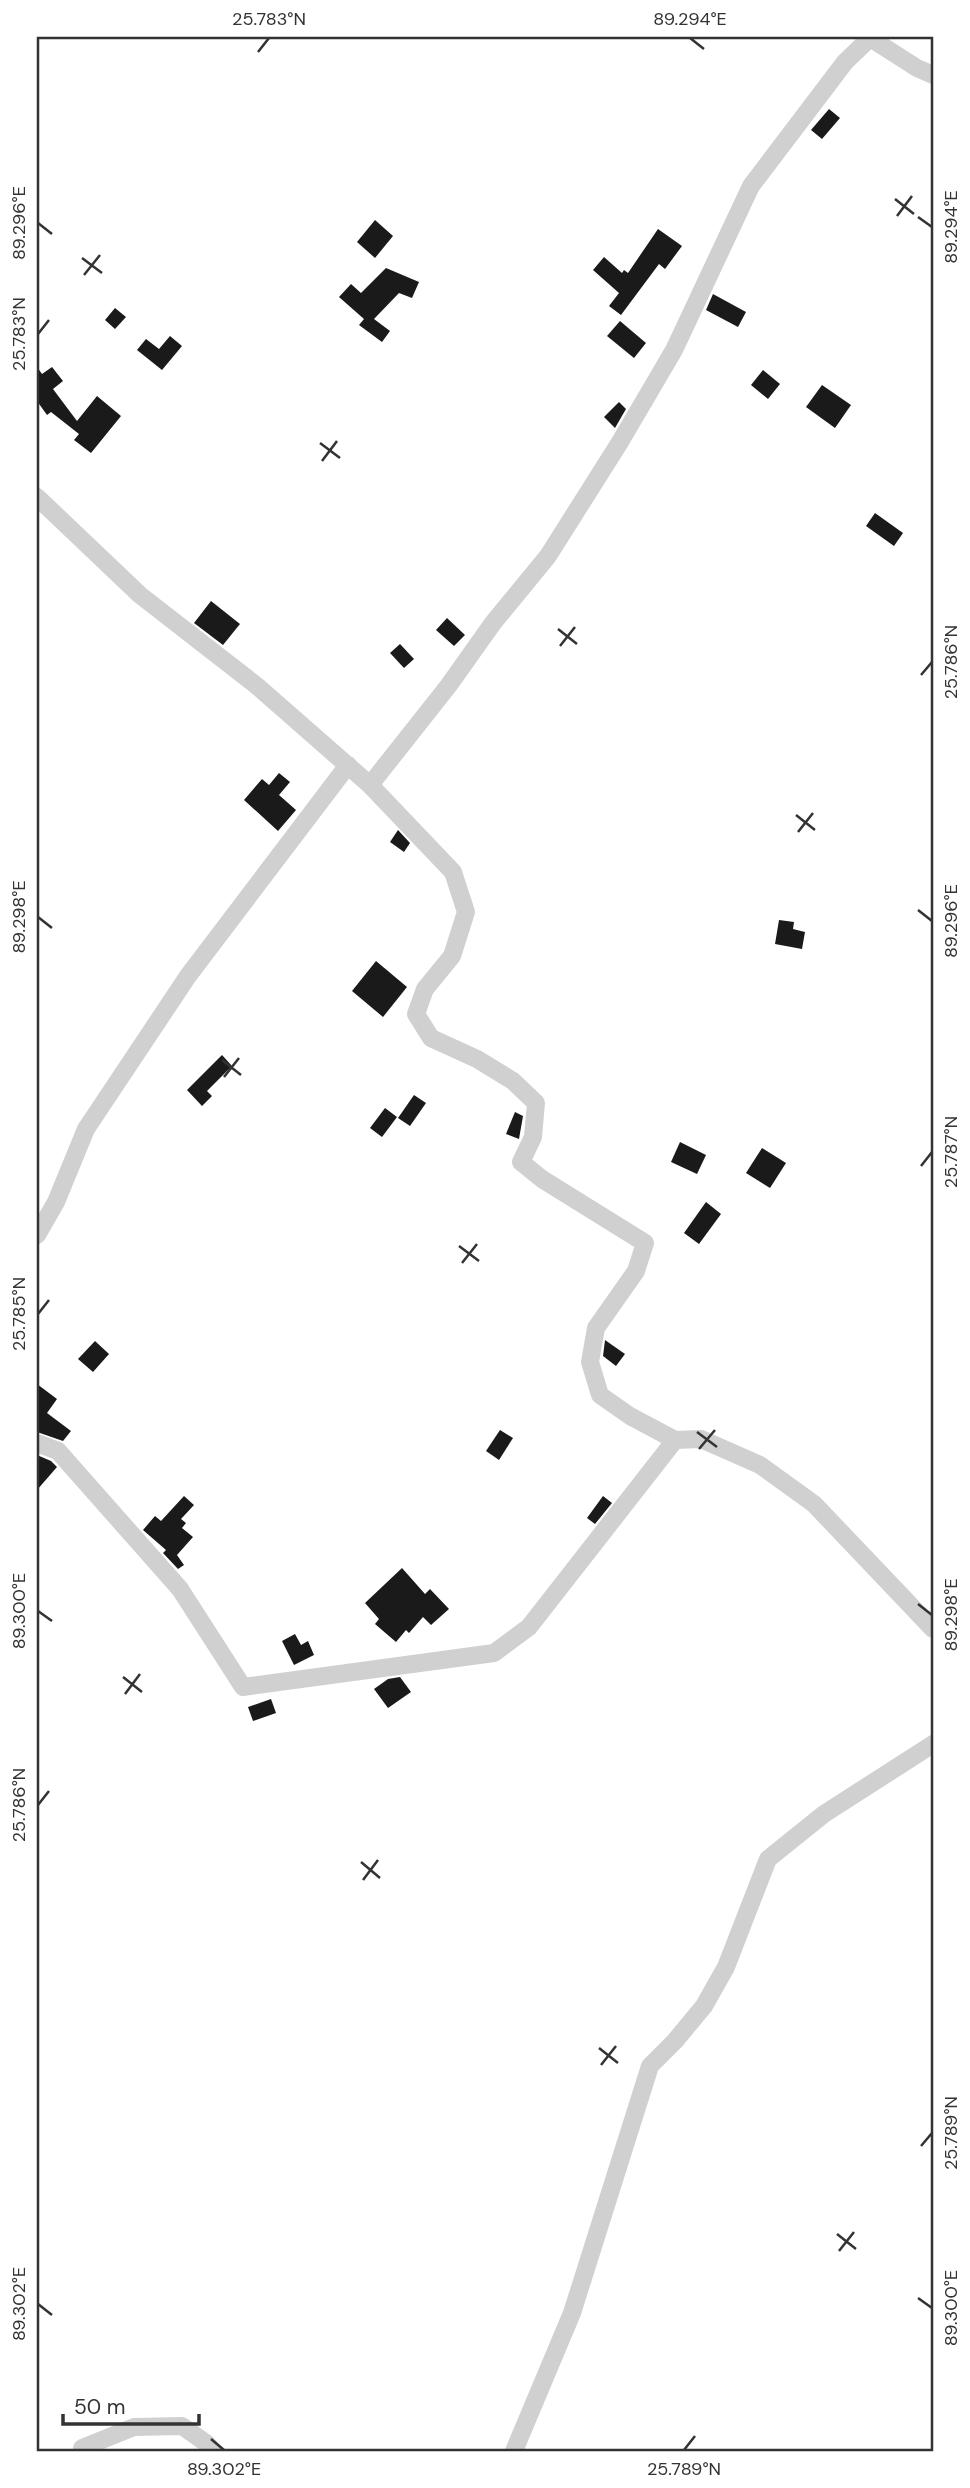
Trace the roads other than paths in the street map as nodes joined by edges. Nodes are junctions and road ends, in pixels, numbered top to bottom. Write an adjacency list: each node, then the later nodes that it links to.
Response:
1 (933, 75): 4 (street)
2 (37, 497): 3 (street)
3 (348, 765): 4 (street); 5 (street)
4 (370, 785): 6 (street)
5 (37, 1235)
6 (675, 1440): 7 (street); 8 (street)
7 (37, 1443)
8 (932, 1626)
9 (933, 1744): 12 (street)
10 (82, 2448): 11 (street)
11 (213, 2451)
12 (514, 2451)

